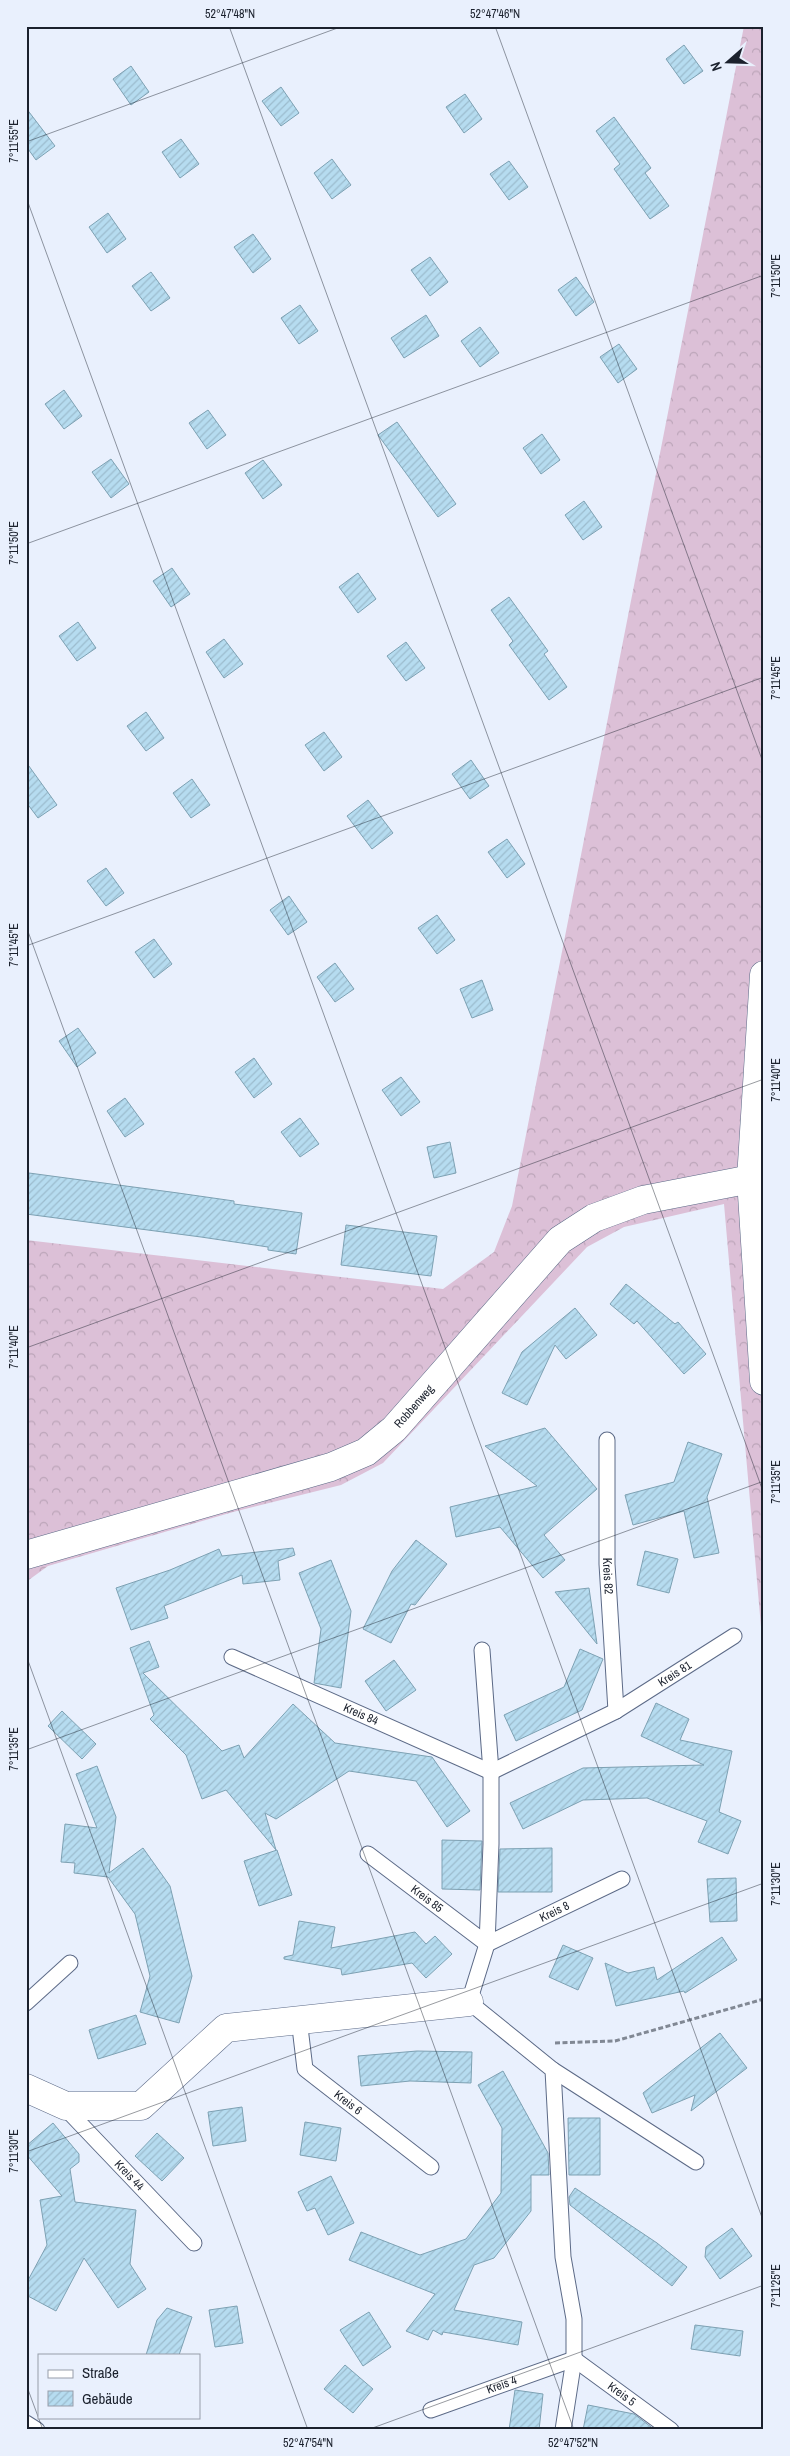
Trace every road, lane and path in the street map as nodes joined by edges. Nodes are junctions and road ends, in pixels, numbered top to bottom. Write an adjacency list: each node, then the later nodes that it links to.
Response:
1 (764, 975): 2 (street)
2 (751, 1179): 3 (street); 5 (street, Robbenweg)
3 (764, 1381)
4 (607, 1440): 9 (lane, Kreis 82)
5 (26, 1555)
6 (734, 1636): 9 (lane, Kreis 81)
7 (482, 1650): 10 (lane)
8 (232, 1657): 10 (lane, Kreis 84)
9 (616, 1711): 10 (lane, Kreis 81)
10 (491, 1772): 13 (lane)
11 (368, 1854): 13 (lane, Kreis 85)
12 (622, 1879): 13 (lane, Kreis 8)
13 (487, 1944): 16 (lane)
14 (70, 1963): 17 (lane)
15 (764, 1999): 19 (path)
16 (469, 2002): 18 (street); 19 (lane)
17 (26, 2003)
18 (299, 2019): 22 (street); 24 (lane, Kreis 6)
19 (524, 2044): 20 (lane)
20 (553, 2070): 23 (lane); 26 (lane)
21 (26, 2088): 22 (street)
22 (66, 2106): 25 (lane, Kreis 44)
23 (696, 2162)
24 (431, 2167)
25 (194, 2243)
26 (574, 2359): 27 (lane, Kreis 4); 30 (lane); 31 (lane, Kreis 5)
27 (431, 2410)
28 (26, 2423): 29 (lane)
29 (37, 2430)
30 (563, 2430)
31 (672, 2430)

